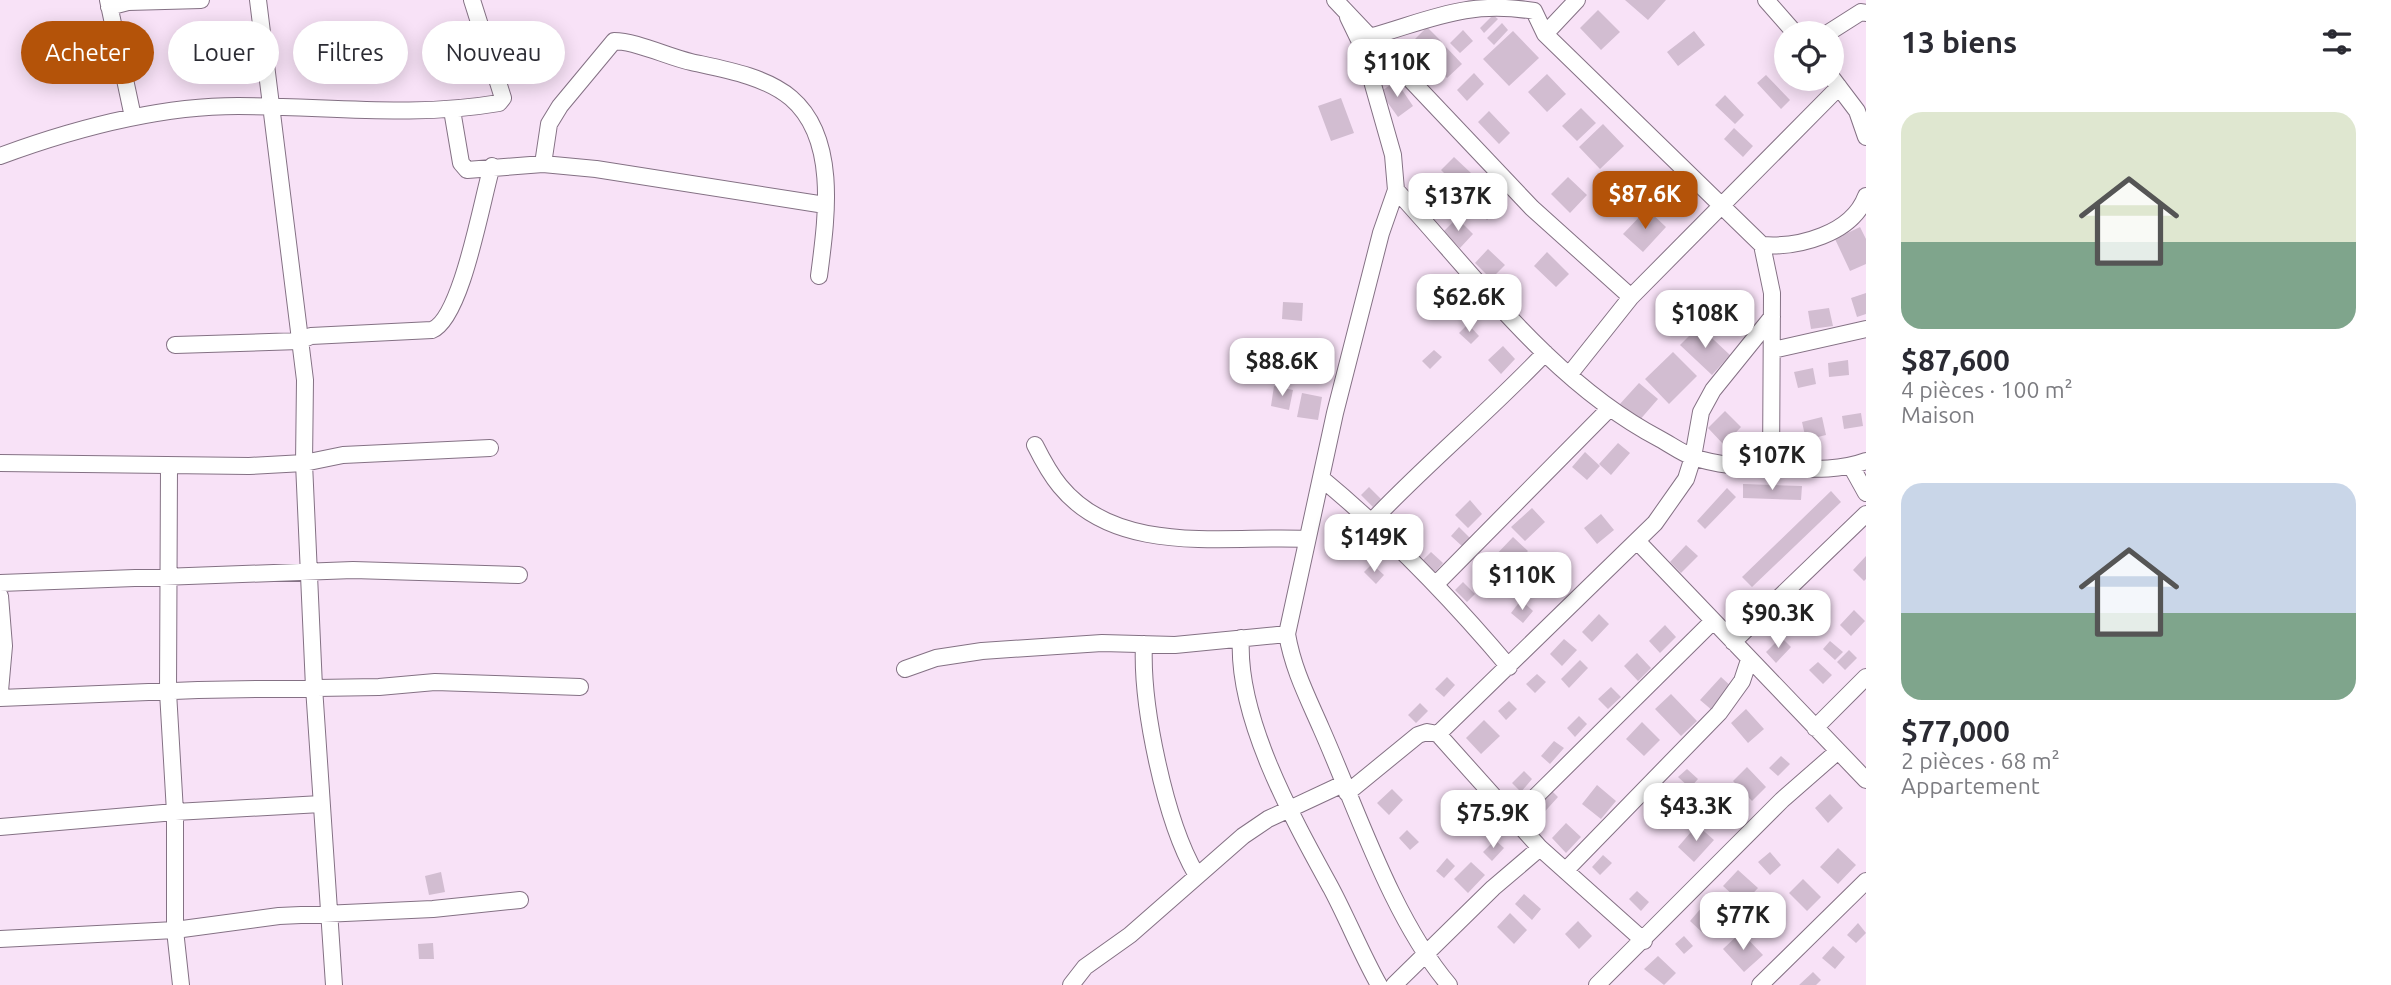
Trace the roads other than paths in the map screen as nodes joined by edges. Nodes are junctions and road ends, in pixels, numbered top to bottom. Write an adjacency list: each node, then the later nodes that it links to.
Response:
1 (201, 0): 7 (street)
2 (258, 0): 16 (street)
3 (472, 0): 17 (street)
4 (1335, 0): 9 (street)
5 (1577, 0): 12 (street)
6 (1766, 0): 10 (street)
7 (108, 4): 18 (street)
8 (1866, 13): 11 (street)
9 (1349, 17): 13 (street); 23 (street)
10 (1784, 21)
11 (1844, 23)
12 (1545, 34): 13 (street); 26 (street)
13 (1373, 36): 29 (street)
14 (1828, 91): 26 (street)
15 (1843, 91): 19 (street)
16 (271, 107): 17 (street); 18 (street); 32 (street)
17 (452, 110): 22 (street)
18 (133, 117): 20 (street)
19 (1866, 136)
20 (0, 156)
21 (543, 164): 22 (street); 24 (street); 24 (street)
22 (492, 166): 32 (street)
23 (1396, 190): 35 (street); 46 (street)
24 (825, 205): 28 (street)
25 (1864, 206): 27 (street)
26 (1721, 207): 27 (street); 29 (street)
27 (1762, 244): 30 (street)
28 (819, 276)
29 (1631, 297): 36 (street)
30 (1772, 317): 34 (street); 40 (street)
31 (1866, 330): 34 (street)
32 (299, 341): 33 (street); 42 (street)
33 (175, 345)
34 (1773, 350): 45 (street)
35 (1545, 353): 36 (street); 49 (street)
36 (1569, 374): 37 (street)
37 (1609, 409): 40 (street); 56 (street)
38 (1035, 445): 50 (street)
39 (490, 448): 42 (street)
40 (1693, 457): 45 (street); 51 (street)
41 (0, 463): 44 (street)
42 (304, 463): 44 (street); 52 (street)
43 (1858, 463): 45 (street); 47 (street)
44 (169, 466): 54 (street)
45 (1771, 468)
46 (1321, 478): 49 (street); 50 (street)
47 (1866, 493)
48 (1866, 514): 61 (street)
49 (1372, 521): 56 (street)
50 (1306, 539): 59 (street)
51 (1638, 542): 58 (street); 64 (street)
52 (309, 572): 53 (street); 54 (street); 67 (street)
53 (519, 575)
54 (170, 576): 55 (street); 70 (street)
55 (0, 583)
56 (1437, 583): 64 (street)
57 (0, 596): 69 (street)
58 (1712, 622): 61 (street); 80 (street)
59 (1287, 634): 60 (street); 76 (street)
60 (1241, 638): 62 (street); 78 (street)
61 (1733, 642): 63 (street)
62 (1144, 644): 65 (street); 84 (street)
63 (1749, 660): 72 (street); 83 (street)
64 (1509, 667): 73 (street)
65 (905, 669)
66 (1866, 677): 72 (street)
67 (314, 687): 68 (street); 70 (street); 77 (street)
68 (580, 687)
69 (0, 691)
70 (168, 692): 71 (street); 79 (street)
71 (0, 698)
72 (1815, 728): 74 (street)
73 (1437, 734): 76 (street); 80 (street)
74 (1838, 751): 75 (street); 90 (street)
75 (1866, 780)
76 (1345, 789): 78 (street); 91 (street)
77 (321, 804): 79 (street); 87 (street)
78 (1290, 809): 84 (street); 95 (street)
79 (174, 812): 81 (street); 88 (street)
80 (1513, 819): 82 (street)
81 (0, 827)
82 (1540, 848): 83 (street); 91 (street)
83 (1566, 870): 90 (street)
84 (1196, 874): 94 (street)
85 (1865, 884): 99 (street)
86 (520, 900): 87 (street)
87 (328, 915): 88 (street); 93 (street)
88 (175, 930): 89 (street); 92 (street)
89 (0, 939)
90 (1644, 941): 98 (street)
91 (1427, 956): 96 (street); 97 (street)
92 (181, 985)
93 (334, 985)
94 (1071, 985)
95 (1379, 985)
96 (1394, 985)
97 (1449, 985)
98 (1597, 985)
99 (1760, 985)

